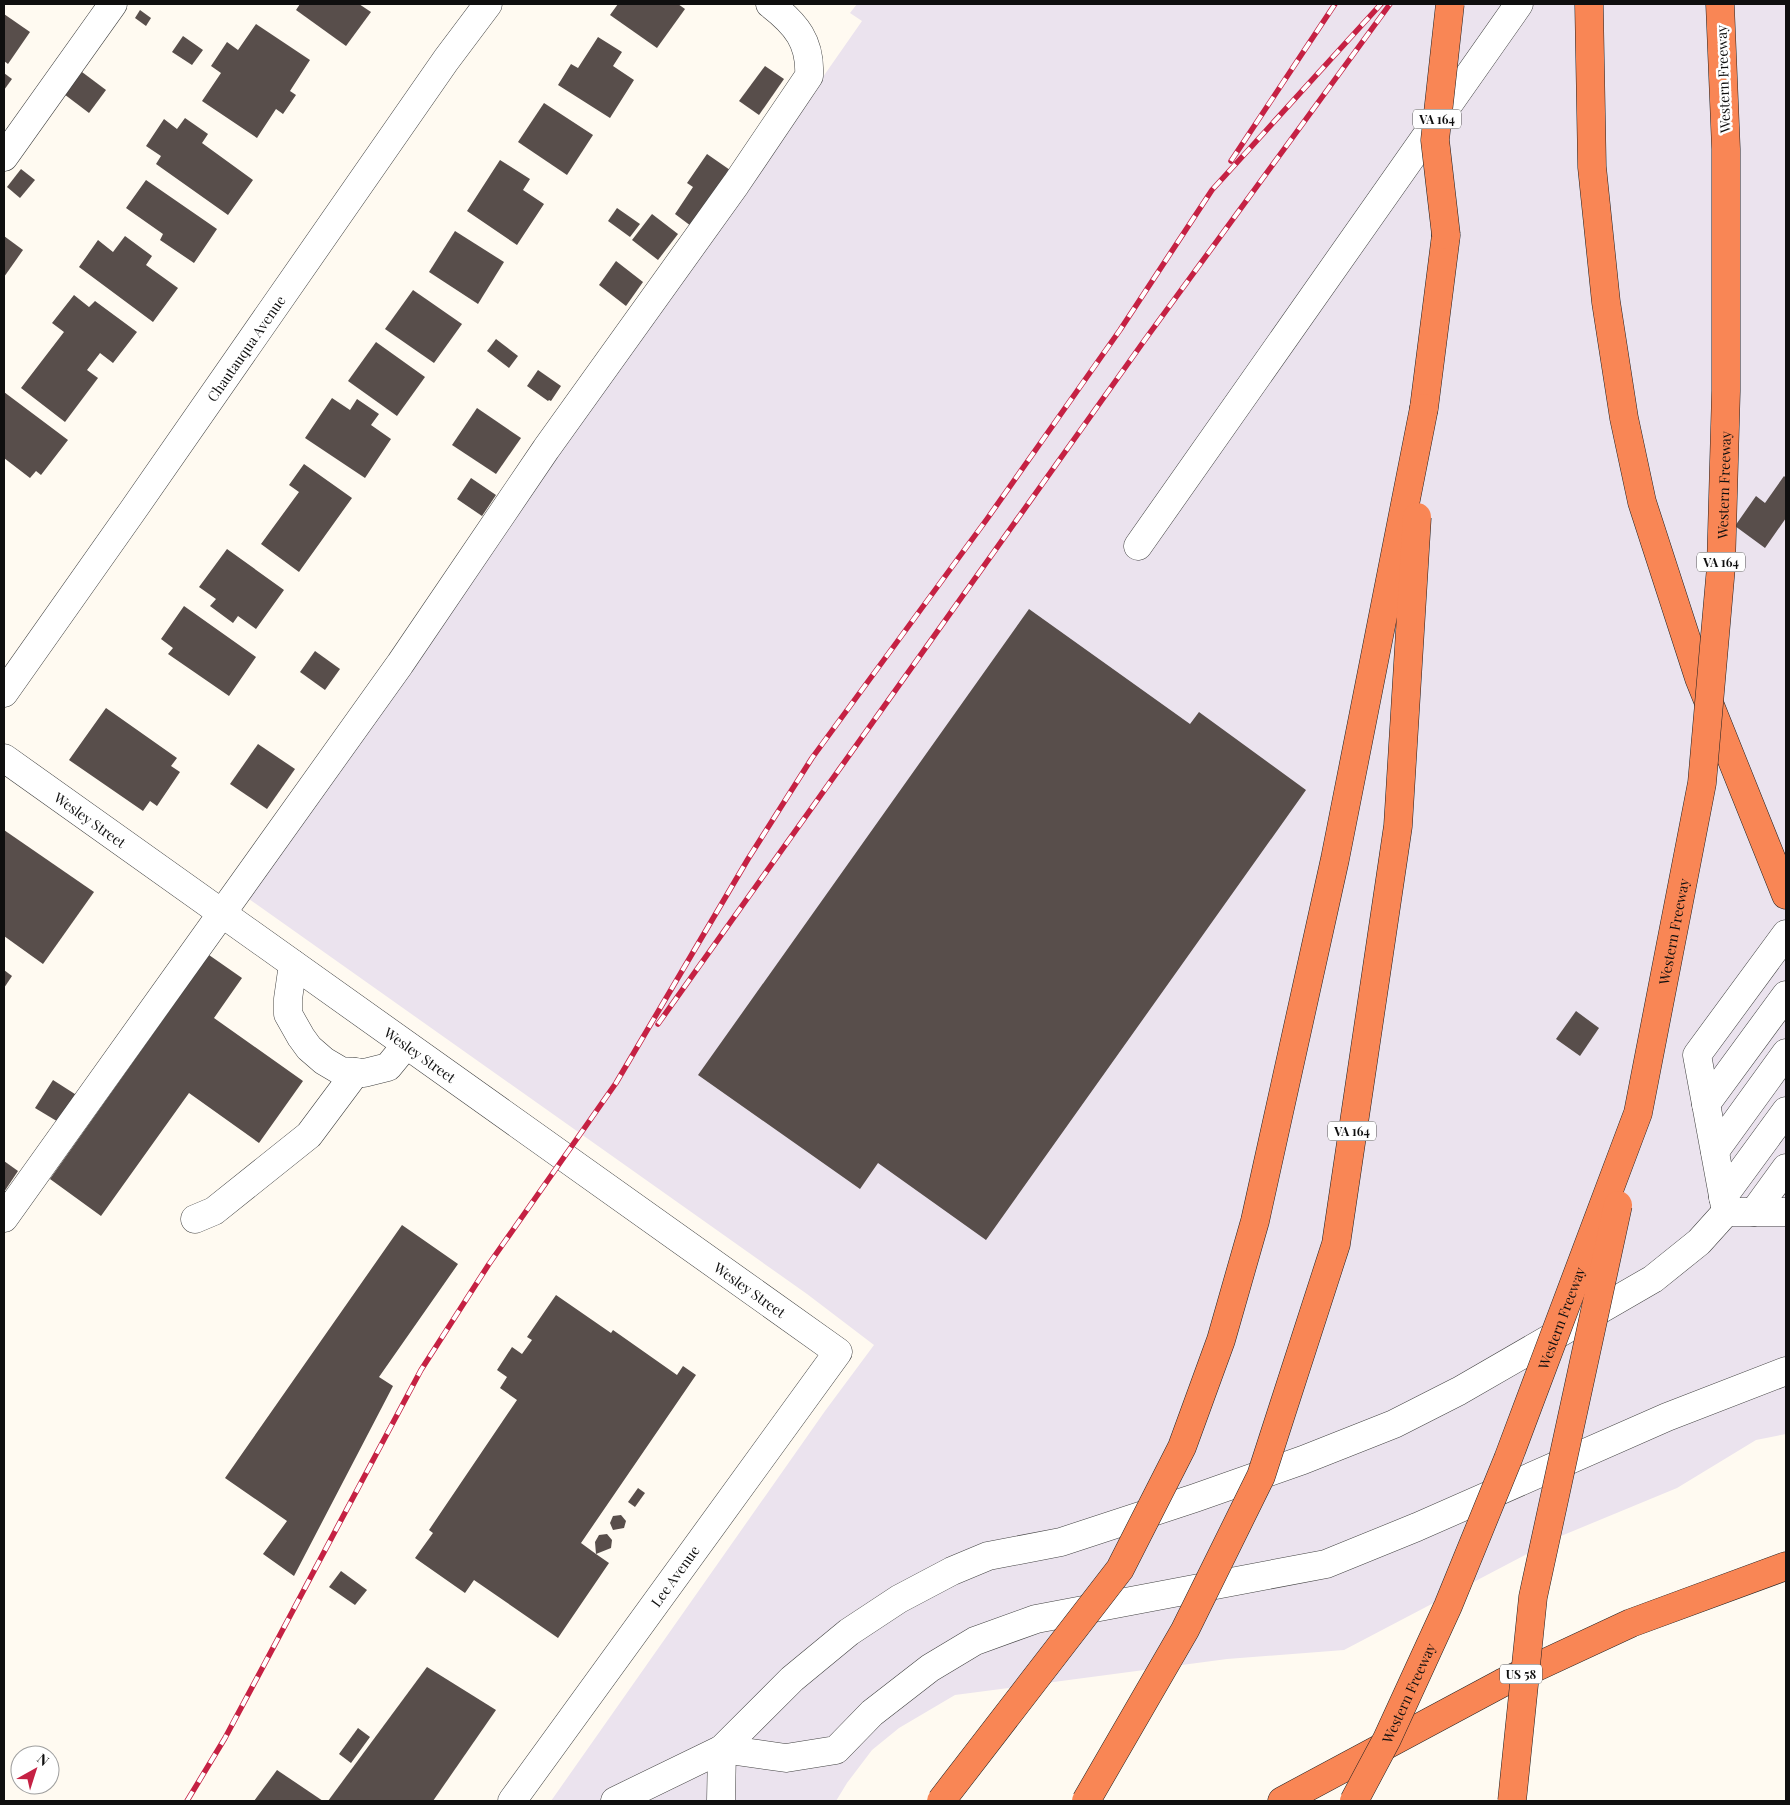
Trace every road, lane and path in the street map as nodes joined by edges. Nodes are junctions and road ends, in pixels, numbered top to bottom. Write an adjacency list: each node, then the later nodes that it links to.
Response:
1 (113, 4): 8 (street)
2 (488, 4): 11 (street, Chautauqua Avenue)
3 (770, 4): 16 (street)
4 (1450, 4): 9 (highway, VA 164, bridge)
5 (1519, 4): 10 (street)
6 (1589, 4): 13 (highway, bridge)
7 (1720, 4): 25 (highway, Western Freeway / VA 164, bridge)
8 (4, 157)
9 (1424, 408): 43 (highway, bridge); 44 (highway, VA 164, bridge)
10 (1138, 546)
11 (4, 693)
12 (4, 758): 16 (street, Wesley Street)
13 (1741, 780): 14 (highway); 15 (highway)
14 (1786, 852)
15 (1786, 895)
16 (222, 913): 18 (street, Wesley Street); 31 (street)
17 (1786, 934): 23 (street)
18 (293, 964): 20 (street, Wesley Street); 22 (street)
19 (1786, 995): 23 (street)
20 (406, 1045): 22 (street); 33 (street, Wesley Street)
21 (1786, 1053): 26 (street)
22 (356, 1072): 32 (street)
23 (1706, 1104): 26 (street)
24 (1786, 1111): 28 (street)
25 (1638, 1113): 47 (highway, Western Freeway / VA 164, bridge); 48 (highway, bridge)
26 (1715, 1151): 28 (street)
27 (1786, 1168): 29 (street)
28 (1725, 1205): 29 (street); 37 (street)
29 (1754, 1212): 30 (street)
30 (1786, 1212)
31 (4, 1218)
32 (195, 1219)
33 (838, 1352): 39 (street, Lee Avenue)
34 (1786, 1371): 37 (street)
35 (1786, 1566): 36 (highway, US 58)
36 (1414, 1731): 45 (highway); 46 (highway, US 58)
37 (722, 1761): 38 (street); 41 (street); 42 (street)
38 (644, 1797): 40 (street)
39 (512, 1801)
40 (615, 1801)
41 (702, 1801)
42 (722, 1801)
43 (941, 1801)
44 (1086, 1801)
45 (1282, 1801)
46 (1311, 1801)
47 (1354, 1801)
48 (1512, 1801)

